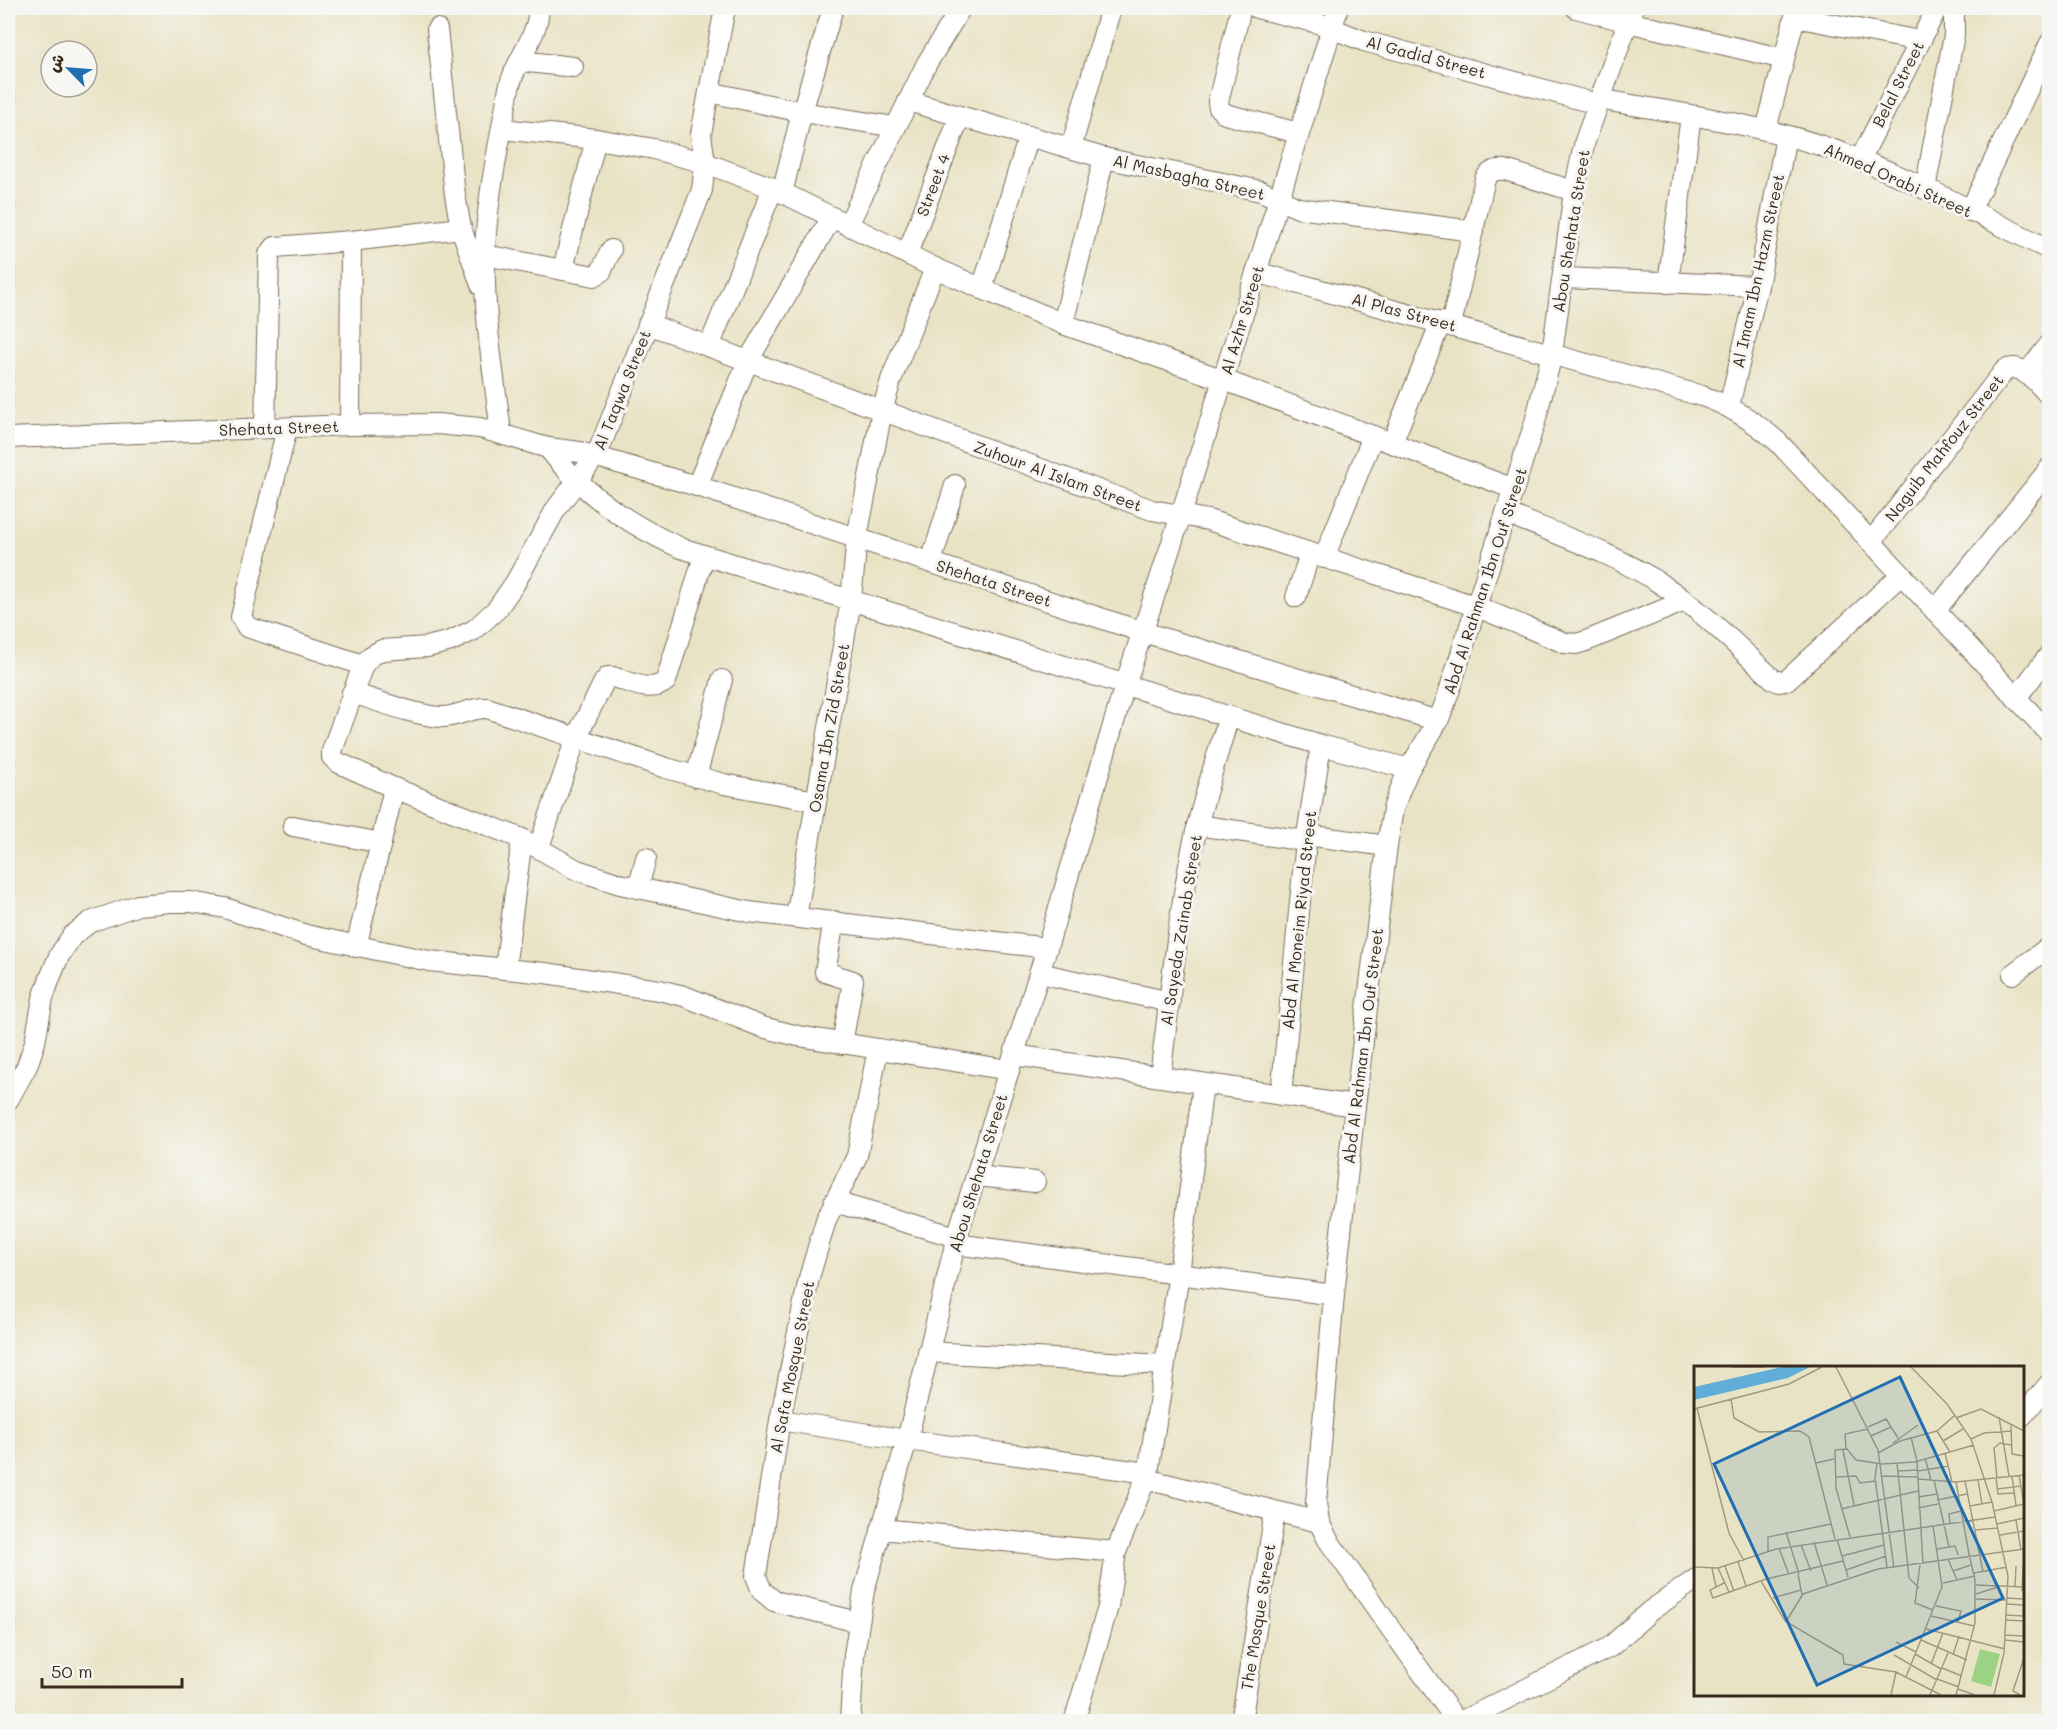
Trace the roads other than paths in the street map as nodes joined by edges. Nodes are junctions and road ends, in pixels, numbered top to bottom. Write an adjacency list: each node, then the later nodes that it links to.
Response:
1 (539, 8): 19 (street)
2 (725, 8): 21 (street, Al Taqwa Street)
3 (833, 8): 24 (street)
4 (960, 8): 22 (street)
5 (1111, 8): 34 (street)
6 (1241, 8): 30 (street)
7 (1257, 8): 14 (street, Al Gadid Street)
8 (1338, 8): 14 (street, Al Azhr Street)
9 (1576, 8): 13 (street)
10 (1937, 8): 16 (street, Belal Street)
11 (1954, 8): 38 (street)
12 (1796, 12): 16 (street); 18 (street)
13 (1630, 15): 18 (street); 23 (street, Abou Shehata Street)
14 (1331, 28): 23 (street, Al Gadid Street); 30 (street, Al Azhr Street)
15 (437, 29): 44 (street)
16 (1920, 41): 36 (street, Belal Street)
17 (2049, 44): 42 (street)
18 (1784, 58): 29 (street)
19 (520, 61): 20 (street); 28 (street)
20 (573, 67)
21 (709, 92): 24 (street); 37 (street, Al Taqwa Street)
22 (908, 101): 25 (street, Al Masbagha Street); 27 (street)
23 (1598, 101): 26 (street, Ahmed Orabi Street); 39 (street, Abou Shehata Street)
24 (802, 112): 27 (street); 40 (street)
25 (960, 116): 32 (street, Al Masbagha Street); 49 (street, Street 4)
26 (1691, 116): 29 (street, Ahmed Orabi Street); 55 (street)
27 (895, 128): 43 (street)
28 (502, 129): 33 (street); 50 (street)
29 (1766, 130): 31 (street, Ahmed Orabi Street)
30 (1298, 133): 41 (street, Al Azhr Street)
31 (1786, 135): 36 (street, Ahmed Orabi Street); 56 (street, Al Imam Ibn Hazm Street)
32 (1029, 136): 34 (street, Al Masbagha Street); 57 (street)
33 (596, 139): 37 (street); 52 (street)
34 (1071, 148): 35 (street, Al Masbagha Street)
35 (1104, 158): 41 (street, Al Masbagha Street); 61 (street)
36 (1860, 160): 38 (street, Ahmed Orabi Street)
37 (705, 163): 40 (street); 60 (street, Al Taqwa Street)
38 (1925, 189): 42 (street, Ahmed Orabi Street)
39 (1574, 190): 45 (street); 54 (street, Abou Shehata Street)
40 (777, 191): 43 (street); 63 (street)
41 (1278, 198): 45 (street, Al Masbagha Street); 53 (street, Al Azhr Street)
42 (1970, 211): 48 (street, Ahmed Orabi Street)
43 (840, 221): 49 (street); 65 (street)
44 (461, 228): 46 (street); 58 (street)
45 (1473, 231): 59 (street)
46 (351, 242): 71 (street); 72 (street)
47 (611, 250): 52 (street)
48 (2049, 250)
49 (907, 254): 51 (street)
50 (485, 255): 52 (street); 58 (street)
51 (935, 268): 57 (street); 70 (street, Osama Ibn Zid Street)
52 (563, 269)
53 (1256, 272): 59 (street, Al Plas Street); 67 (street, Al Azhr Street)
54 (1563, 278): 55 (street); 64 (street, Abou Shehata Street)
55 (1668, 283): 56 (street)
56 (1758, 286): 69 (street, Al Imam Ibn Hazm Street)
57 (982, 290): 61 (street)
58 (486, 296): 74 (street)
59 (1446, 323): 64 (street, Al Plas Street); 76 (street)
60 (648, 324): 63 (street, Zuhour Al Islam Street); 78 (street, Al Taqwa Street)
61 (1062, 324): 67 (street)
62 (2049, 344): 66 (street)
63 (709, 347): 65 (street, Zuhour Al Islam Street)
64 (1552, 354): 69 (street, Al Plas Street); 83 (street, Abd Al Rahman Ibn Ouf Street)
65 (748, 361): 70 (street, Zuhour Al Islam Street); 82 (street)
66 (2026, 374): 68 (street, Naguib Mahfouz Street); 87 (street, Naguib Mahfouz Street)
67 (1224, 380): 76 (street); 85 (street, Al Azhr Street)
68 (2049, 396)
69 (1730, 406): 87 (street, Al Plas Street)
70 (882, 411): 85 (street, Zuhour Al Islam Street); 86 (street, Osama Ibn Zid Street)
71 (350, 425): 73 (street, Shehata Street); 74 (street, Shehata Street)
72 (265, 428): 73 (street, Shehata Street); 75 (street, Shehata Street)
73 (287, 428): 99 (street)
74 (501, 433): 77 (street, Shehata Street)
75 (8, 438)
76 (1382, 439): 83 (street); 89 (street)
77 (548, 448): 78 (street, Shehata Street); 80 (street)
78 (595, 457): 80 (street, Al Taqwa Street); 82 (street, Shehata Street)
79 (2049, 468): 96 (street)
80 (577, 480): 88 (street); 99 (street, Al Taqwa Street)
81 (955, 485): 90 (street)
82 (697, 486): 86 (street, Shehata Street)
83 (1515, 489): 84 (street, Abd Al Rahman Ibn Ouf Street)
84 (1506, 513): 94 (street); 95 (street, Abd Al Rahman Ibn Ouf Street)
85 (1181, 515): 89 (street, Zuhour Al Islam Street); 97 (street, Al Azhr Street)
86 (857, 537): 90 (street, Shehata Street); 93 (street, Osama Ibn Zid Street)
87 (1871, 542): 91 (street, Al Plas Street)
88 (704, 556): 93 (street); 107 (street)
89 (1317, 556): 92 (street); 95 (street, Zuhour Al Islam Street)
90 (931, 562): 97 (street, Shehata Street)
91 (1901, 575): 94 (street); 96 (street, Al Plas Street)
92 (1296, 597)
93 (851, 600): 101 (street); 112 (street, Osama Ibn Zid Street)
94 (1685, 601): 95 (street, Zuhour Al Islam Street)
95 (1474, 606): 105 (street, Abd Al Rahman Ibn Ouf Street)
96 (1935, 611): 103 (street, Al Plas Street)
97 (1143, 632): 101 (street, Abou Shehata Street); 105 (street, Shehata Street)
98 (2049, 654): 103 (street)
99 (363, 665): 102 (street)
100 (722, 680): 110 (street)
101 (1125, 685): 104 (street); 125 (street, Abou Shehata Street)
102 (352, 693): 107 (street); 111 (street)
103 (2016, 698): 106 (street, Al Plas Street)
104 (1229, 716): 108 (street); 113 (street, Al Sayeda Zainab Street)
105 (1438, 721): 109 (street, Abd Al Rahman Ibn Ouf Street)
106 (2049, 734)
107 (576, 738): 110 (street); 117 (street)
108 (1321, 745): 109 (street); 115 (street, Abd Al Moneim Riyad Street)
109 (1409, 770): 118 (street, Abd Al Rahman Ibn Ouf Street)
110 (696, 777): 112 (street)
111 (394, 788): 116 (street); 117 (street)
112 (816, 801): 121 (street, Osama Ibn Zid Street)
113 (1197, 825): 115 (street); 129 (street, Al Sayeda Zainab Street)
114 (293, 826): 116 (street)
115 (1306, 838): 118 (street); 135 (street, Abd Al Moneim Riyad Street)
116 (381, 843): 124 (street)
117 (531, 843): 120 (street); 126 (street)
118 (1387, 846): 137 (street, Abd Al Rahman Ibn Ouf Street)
119 (646, 858): 120 (street)
120 (638, 888): 121 (street)
121 (796, 918): 122 (street)
122 (834, 921): 125 (street); 130 (street)
123 (2049, 946): 128 (street)
124 (356, 947): 126 (street); 136 (street)
125 (1047, 948): 127 (street, Abou Shehata Street)
126 (505, 969): 130 (street)
127 (1039, 973): 129 (street); 132 (street, Abou Shehata Street)
128 (2013, 974)
129 (1170, 1002): 133 (street, Al Sayeda Zainab Street)
130 (842, 1044): 131 (street)
131 (878, 1050): 132 (street); 140 (street, Al Safa Mosque Street)
132 (1011, 1063): 133 (street); 138 (street, Abou Shehata Street)
133 (1160, 1077): 134 (street)
134 (1203, 1084): 135 (street); 142 (street)
135 (1281, 1095): 137 (street)
136 (8, 1100)
137 (1355, 1106): 143 (street, Abd Al Rahman Ibn Ouf Street)
138 (976, 1176): 139 (street); 141 (street, Abou Shehata Street)
139 (1035, 1182)
140 (834, 1202): 141 (street); 148 (street, Al Safa Mosque Street)
141 (956, 1241): 142 (street); 144 (street, Abou Shehata Street)
142 (1179, 1274): 143 (street); 145 (street)
143 (1334, 1295): 152 (street, Abd Al Rahman Ibn Ouf Street)
144 (928, 1352): 145 (street); 149 (street, Abou Shehata Street)
145 (1165, 1365): 150 (street)
146 (2049, 1383): 147 (street)
147 (2024, 1414)
148 (780, 1420): 149 (street); 156 (street, Al Safa Mosque Street)
149 (907, 1440): 150 (street); 153 (street, Abou Shehata Street)
150 (1148, 1476): 151 (street); 154 (street)
151 (1275, 1512): 152 (street); 159 (street, The Mosque Street)
152 (1318, 1522): 160 (street, Abd Al Rahman Ibn Ouf Street)
153 (881, 1529): 154 (street); 156 (street, Abou Shehata Street)
154 (1116, 1551): 158 (street)
155 (1694, 1580): 160 (street)
156 (858, 1622): 157 (street, Abou Shehata Street)
157 (850, 1722)
158 (1074, 1722)
159 (1241, 1722)
160 (1458, 1722)

